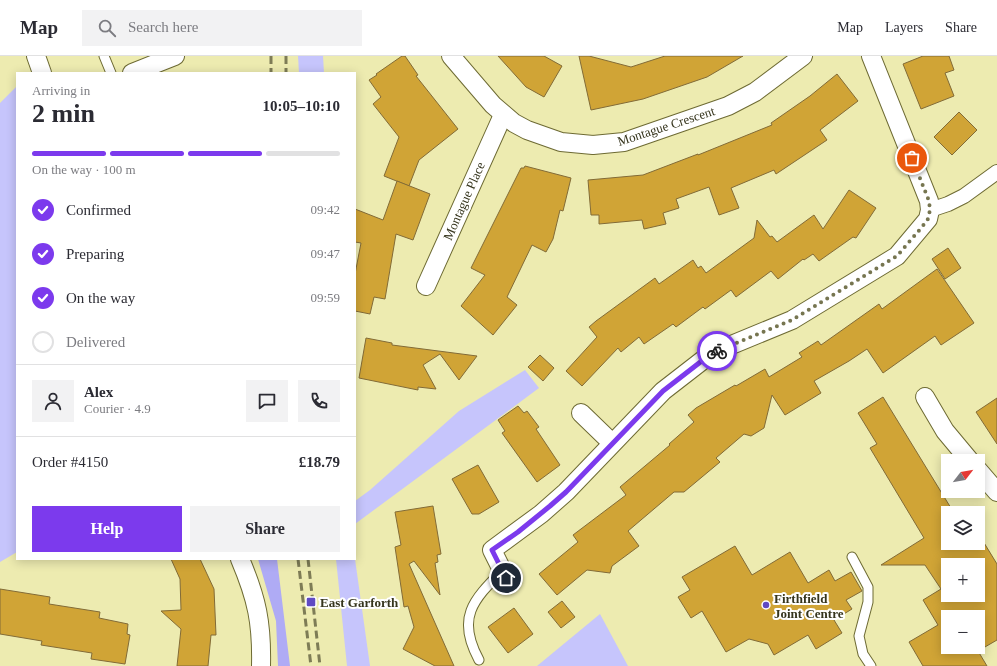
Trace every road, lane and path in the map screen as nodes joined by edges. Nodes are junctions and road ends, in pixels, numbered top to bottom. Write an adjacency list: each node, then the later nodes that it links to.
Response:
1 (36, 56): 7 (street)
2 (104, 56): 8 (lane)
3 (175, 56): 9 (street)
4 (451, 56): 10 (street, Montague Crescent)
5 (803, 56): 10 (street, Montague Crescent)
6 (871, 56): 12 (street)
7 (42, 72)
8 (111, 72)
9 (135, 72)
10 (503, 115): 13 (street, Montague Place)
11 (997, 172): 12 (street)
12 (930, 210): 16 (street)
13 (426, 286)
14 (925, 396): 17 (street)
15 (581, 414): 16 (street)
16 (612, 443): 22 (street)
17 (964, 454)
18 (985, 478): 19 (street)
19 (997, 492)
20 (852, 557): 25 (lane)
21 (240, 560): 24 (street)
22 (504, 574): 23 (lane)
23 (479, 660)
24 (261, 666)
25 (871, 666)

